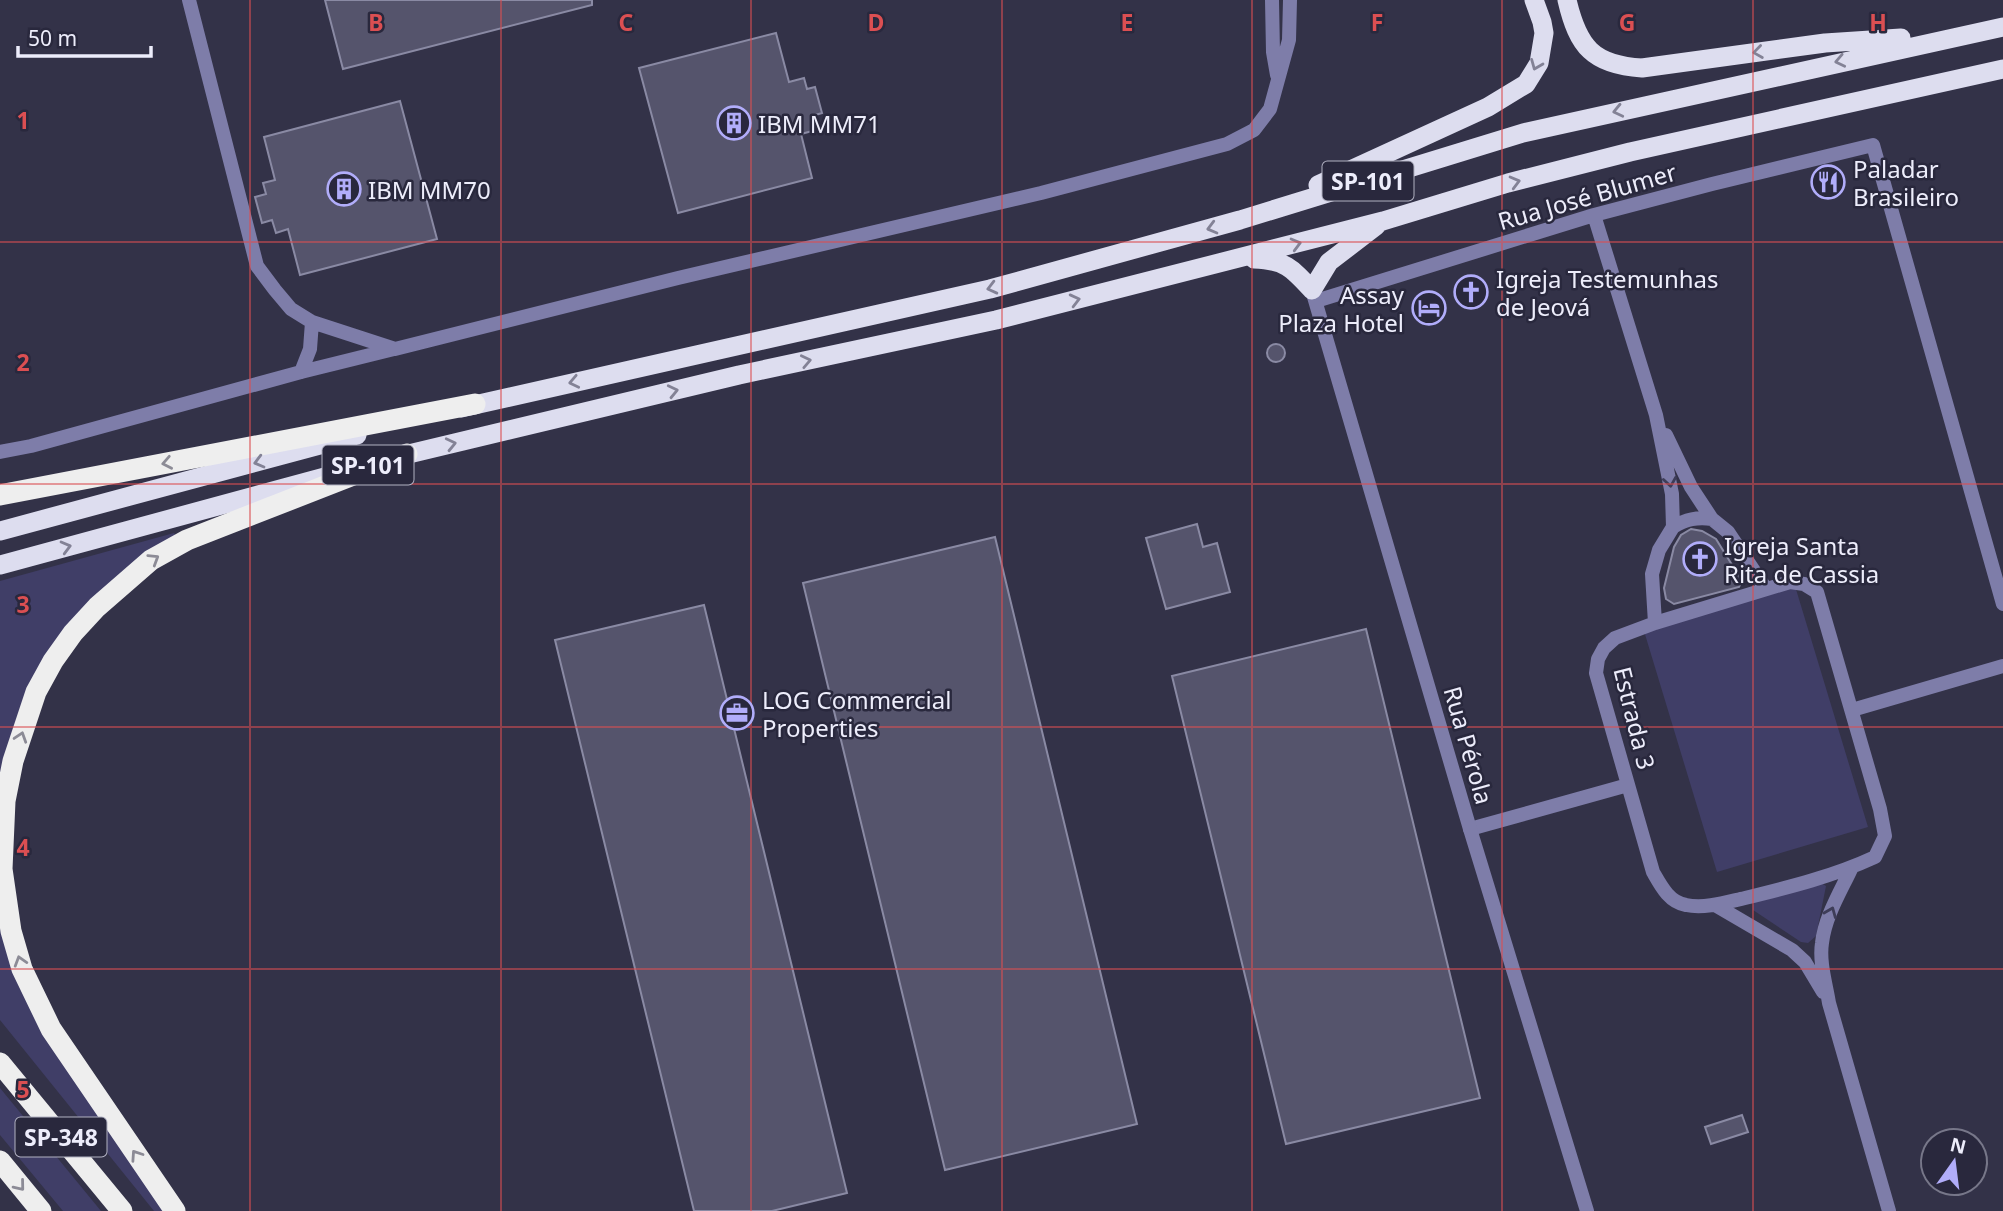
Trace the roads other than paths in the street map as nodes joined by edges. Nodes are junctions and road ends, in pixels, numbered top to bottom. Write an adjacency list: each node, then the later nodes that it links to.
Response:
1 (189, 0): 15 (street)
2 (1272, 0): 9 (street)
3 (1290, 0): 9 (street)
4 (1534, 0): 11 (highway, one-way to 11)
5 (1567, 0): 7 (highway, one-way to 5)
6 (2003, 27): 7 (highway, SP-101)
7 (1972, 32): 11 (highway, SP-101, one-way to 11)
8 (2003, 69): 12 (highway, SP-101, one-way to 8)
9 (1278, 80): 16 (street)
10 (1594, 215): 14 (street, Rua José Blumer); 19 (street); 28 (street, Rua José Blumer)
11 (1240, 220): 18 (highway, SP-101, one-way to 18)
12 (1383, 221): 13 (highway, SP-101, one-way to 12); 14 (highway)
13 (1226, 262): 14 (highway); 21 (highway, SP-101, one-way to 13)
14 (1315, 296): 33 (street, Rua Pérola)
15 (312, 323): 16 (street); 17 (street)
16 (395, 349): 17 (street)
17 (300, 372): 20 (street)
18 (475, 404): 22 (highway, one-way to 22); 25 (highway, SP-101, one-way to 25)
19 (1656, 415): 23 (street); 24 (street, one-way to 24)
20 (0, 452)
21 (407, 454): 26 (highway, SP-101, one-way to 21); 43 (highway, one-way to 21)
22 (0, 495)
23 (1712, 519): 24 (street); 27 (street)
24 (1673, 527): 29 (street)
25 (0, 531)
26 (0, 565)
27 (1766, 589): 29 (street, Estrada 3); 31 (street, Estrada 3)
28 (2003, 604)
29 (1655, 623): 32 (street, Estrada 3)
30 (2003, 666): 31 (street)
31 (1852, 710): 34 (street, Estrada 3)
32 (1628, 785): 33 (street); 35 (street, Estrada 3)
33 (1470, 829): 44 (street, Rua Pérola)
34 (1852, 867): 35 (street, Estrada 3); 36 (street, one-way to 34)
35 (1715, 905): 37 (street)
36 (1821, 944): 37 (street); 38 (street)
37 (1792, 950): 38 (street)
38 (1829, 1003): 45 (street)
39 (0, 1063): 42 (highway, SP-348)
40 (0, 1161): 41 (highway, SP-348, one-way to 41)
41 (41, 1211)
42 (122, 1211)
43 (175, 1211)
44 (1587, 1211)
45 (1889, 1211)

